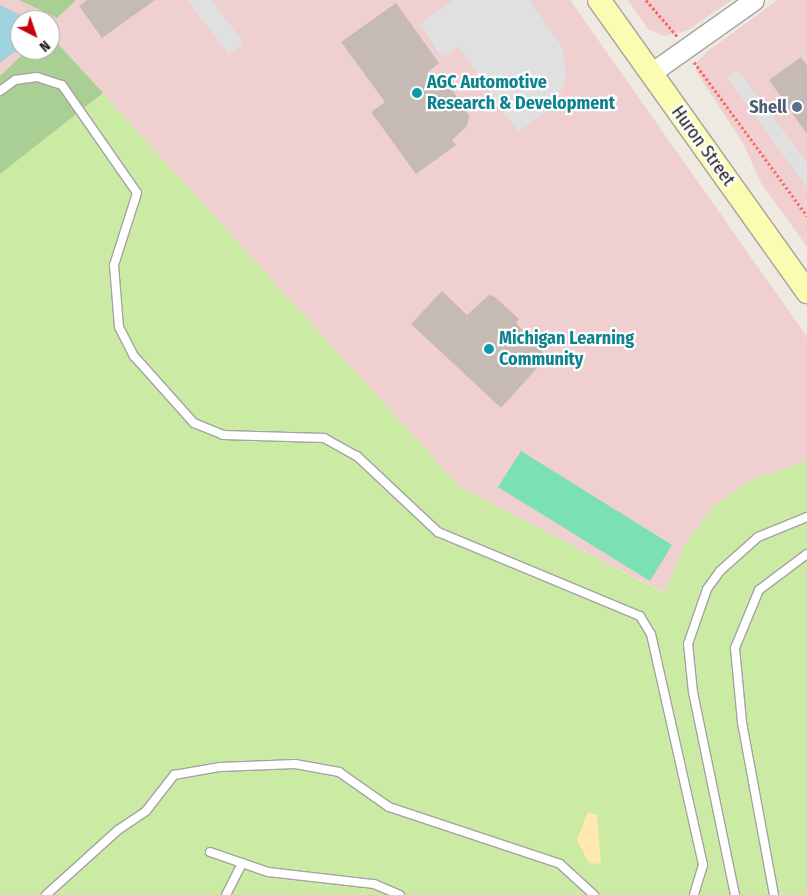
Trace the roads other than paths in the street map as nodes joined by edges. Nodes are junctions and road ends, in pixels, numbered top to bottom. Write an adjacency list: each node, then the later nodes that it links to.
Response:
1 (599, 0): 3 (main road, Huron Street)
2 (754, 0): 3 (street)
3 (651, 73): 5 (main road, Huron Street)
4 (0, 91): 14 (lane)
5 (807, 292)
6 (807, 517): 15 (lane)
7 (807, 554): 16 (lane)
8 (210, 852): 9 (lane)
9 (242, 863): 11 (lane); 12 (lane)
10 (46, 895): 13 (lane)
11 (226, 895)
12 (400, 895)
13 (594, 895)
14 (694, 895)
15 (735, 895)
16 (774, 895)

